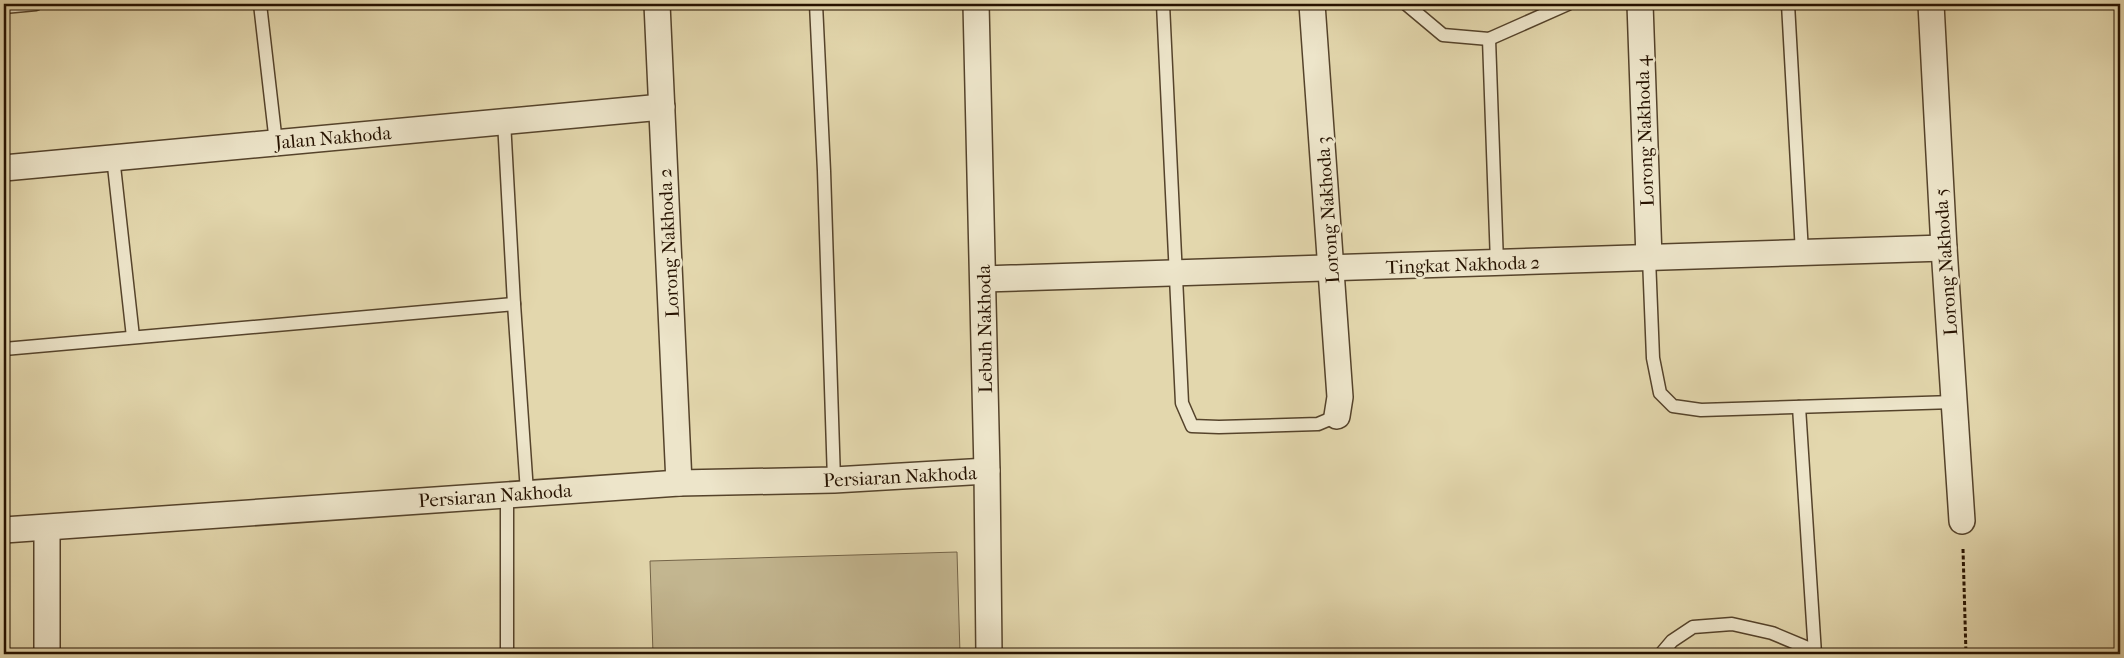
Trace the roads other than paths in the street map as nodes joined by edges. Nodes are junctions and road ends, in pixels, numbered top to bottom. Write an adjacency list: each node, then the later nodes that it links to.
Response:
1 (36, 4): 13 (lane)
2 (260, 4): 17 (lane)
3 (656, 4): 15 (street, Lorong Nakhoda 2)
4 (816, 4): 34 (lane)
5 (976, 4): 26 (street, Lebuh Nakhoda)
6 (1163, 4): 25 (lane)
7 (1312, 4): 24 (street, Lorong Nakhoda 3)
8 (1406, 4): 14 (lane)
9 (1568, 4): 14 (lane)
10 (1640, 4): 22 (street, Lorong Nakhoda 4)
11 (1788, 4): 21 (lane)
12 (1931, 4): 20 (street, Lorong Nakhoda 5)
13 (4, 7)
14 (1489, 39): 23 (lane)
15 (662, 106): 16 (street, Jalan Nakhoda); 35 (street, Lorong Nakhoda 2)
16 (504, 121): 17 (street, Jalan Nakhoda); 27 (lane)
17 (276, 143): 18 (street, Jalan Nakhoda)
18 (113, 158): 19 (street, Jalan Nakhoda); 28 (lane)
19 (4, 168)
20 (1944, 248): 21 (street, Tingkat Nakhoda 2); 30 (street, Lorong Nakhoda 5)
21 (1802, 252): 22 (street, Tingkat Nakhoda 2)
22 (1650, 258): 23 (street, Tingkat Nakhoda 2); 31 (lane)
23 (1497, 263): 24 (street, Tingkat Nakhoda 2)
24 (1331, 269): 25 (street, Tingkat Nakhoda 2); 32 (street, Lorong Nakhoda 3)
25 (1177, 272): 26 (street, Tingkat Nakhoda 2); 32 (lane)
26 (983, 279): 33 (street, Lebuh Nakhoda)
27 (514, 304): 28 (lane); 36 (lane)
28 (133, 337): 29 (lane)
29 (4, 349)
30 (1954, 402): 31 (lane); 37 (street, Lorong Nakhoda 5)
31 (1799, 407): 40 (lane)
32 (1336, 416)
33 (988, 471): 34 (street, Persiaran Nakhoda); 43 (street, Lebuh Nakhoda)
34 (834, 480): 35 (street, Persiaran Nakhoda)
35 (679, 483): 36 (street, Persiaran Nakhoda)
36 (517, 493): 38 (street, Persiaran Nakhoda); 42 (lane)
37 (1962, 521)
38 (47, 528): 39 (street, Persiaran Nakhoda); 41 (street)
39 (4, 530)
40 (1815, 653): 44 (lane)
41 (47, 654)
42 (507, 654)
43 (989, 654)
44 (1661, 654)

